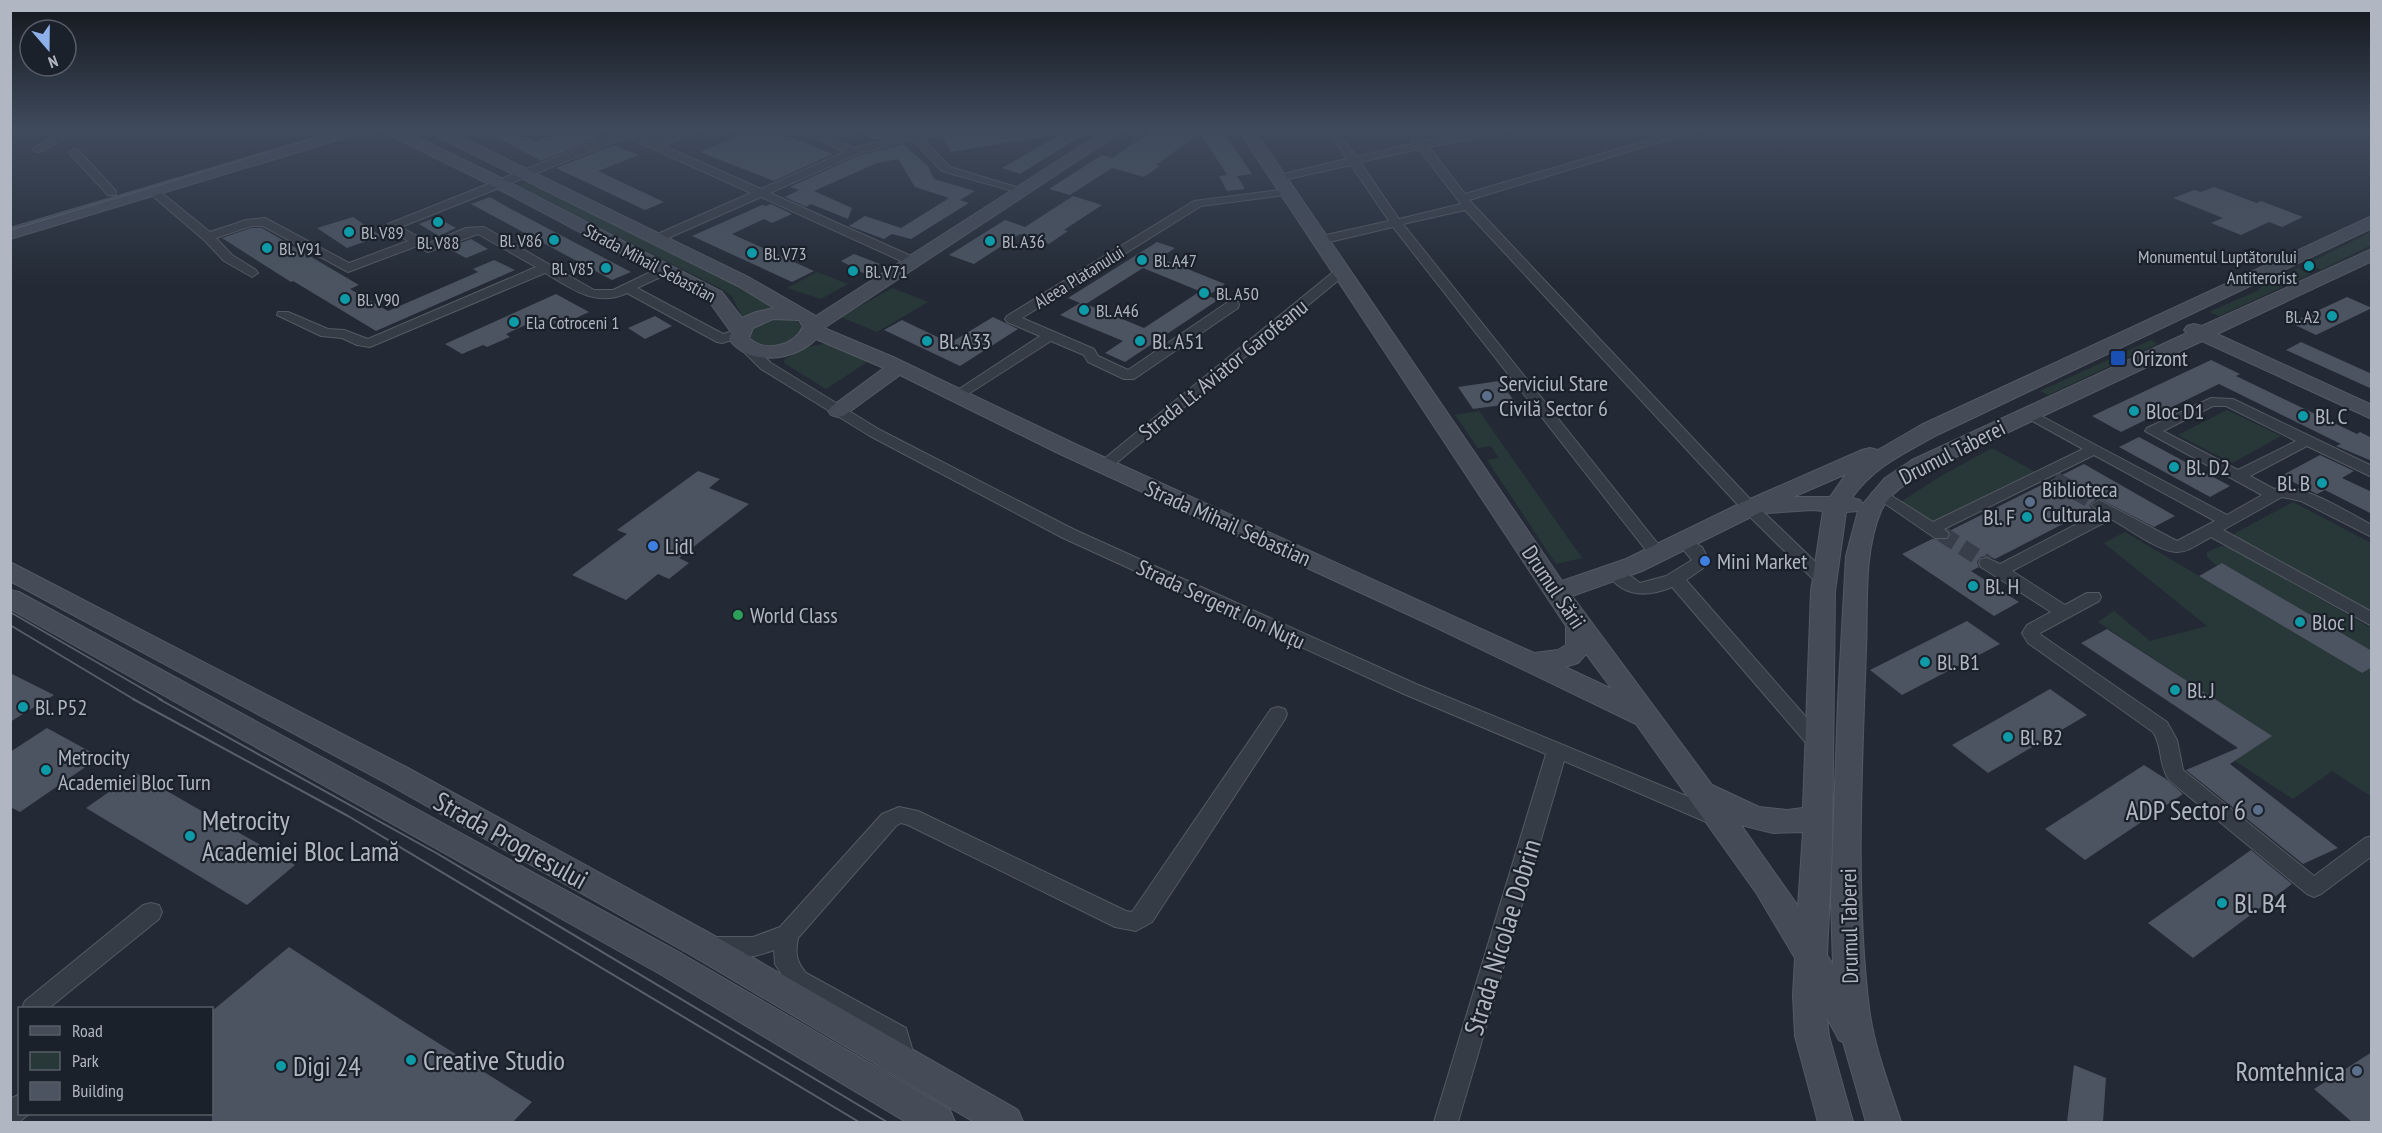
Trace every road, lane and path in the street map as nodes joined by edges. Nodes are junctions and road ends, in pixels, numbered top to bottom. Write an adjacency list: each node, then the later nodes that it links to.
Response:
1 (101, 181): 19 (street)
2 (152, 181): 19 (main road)
3 (187, 181): 17 (main road)
4 (495, 181): 15 (main road, Strada Mihail Sebastian)
5 (505, 181): 15 (street)
6 (538, 181): 27 (main road, Strada Mihail Sebastian)
7 (731, 181): 20 (street)
8 (786, 181): 20 (street)
9 (990, 181): 16 (street)
10 (1037, 181): 16 (main road)
11 (1281, 181): 18 (main road, Drumul Sării)
12 (1367, 181): 24 (street)
13 (1449, 181): 21 (street)
14 (1532, 181): 21 (street)
15 (499, 183): 29 (street); 33 (main road, Strada Mihail Sebastian)
16 (1023, 190): 31 (main road)
17 (153, 191): 25 (main road); 26 (street)
18 (1288, 192): 28 (main road, Drumul Sării); 42 (street, Aleea Platanului)
19 (112, 193): 23 (main road)
20 (758, 193): 27 (street); 31 (street)
21 (1465, 202): 24 (street); 60 (street)
22 (2372, 221): 39 (main road, Drumul Taberei)
23 (10, 223)
24 (1396, 223): 28 (street); 65 (street)
25 (10, 234)
26 (208, 237): 29 (street); 35 (street)
27 (657, 239): 40 (main road, Strada Mihail Sebastian)
28 (1321, 240): 34 (main road, Drumul Sării)
29 (422, 245): 32 (street)
30 (2372, 254): 41 (main road, Drumul Taberei)
31 (914, 262): 40 (main road)
32 (545, 268): 36 (street); 38 (street)
33 (665, 270): 36 (street); 43 (main road, Strada Mihail Sebastian)
34 (1342, 271): 54 (street, Strada Lt. Aviator Garofeanu); 71 (main road, Drumul Sării)
35 (252, 273)
36 (628, 288): 43 (street)
37 (1233, 305): 42 (street)
38 (283, 315)
39 (2170, 319): 41 (main road); 45 (main road, Drumul Taberei)
40 (807, 322): 43 (main road); 43 (main road); 44 (main road, Strada Mihail Sebastian)
41 (2203, 334): 47 (main road, Drumul Taberei); 49 (main road)
42 (1051, 335): 46 (street, Aleea Platanului)
43 (741, 336): 48 (street, Strada Sergent Ion Nuțu)
44 (898, 367): 46 (main road, Strada Mihail Sebastian); 48 (main road)
45 (2022, 387): 47 (main road); 51 (main road, Drumul Taberei)
46 (957, 395): 54 (main road, Strada Mihail Sebastian)
47 (2052, 403): 50 (main road, Drumul Taberei)
48 (838, 411): 81 (street, Strada Sergent Ion Nuțu)
49 (2372, 413)
50 (2030, 414): 53 (street); 58 (main road, Drumul Taberei)
51 (1929, 430): 59 (main road, Drumul Taberei); 60 (main road)
52 (2308, 440): 55 (street); 56 (street); 56 (street)
53 (2094, 449): 58 (street); 61 (street)
54 (1104, 466): 77 (main road, Strada Mihail Sebastian)
55 (2372, 472)
56 (2239, 476): 57 (street)
57 (2274, 495): 61 (street); 63 (street)
58 (1875, 501): 59 (main road); 93 (main road, Drumul Taberei)
59 (1837, 503): 60 (main road); 69 (main road, Drumul Taberei)
60 (1756, 514): 64 (main road); 69 (street)
61 (2226, 521): 62 (street)
62 (2211, 530): 74 (street); 75 (street)
63 (2372, 532)
64 (1685, 542): 65 (main road); 68 (street)
65 (1658, 554): 67 (main road)
66 (10, 570): 70 (main road, Strada Progresului)
67 (1615, 573): 68 (street); 71 (main road)
68 (1675, 579): 80 (street)
69 (1824, 580): 80 (main road, Drumul Taberei)
70 (46, 589): 73 (main road); 86 (main road, Strada Progresului)
71 (1557, 592): 76 (main road, Drumul Sării)
72 (2093, 597): 74 (street)
73 (14, 604): 87 (main road, Strada Progresului)
74 (2064, 612): 85 (street)
75 (2372, 620)
76 (1579, 625): 77 (main road); 79 (main road, Drumul Sării)
77 (1532, 662): 79 (main road, Strada Mihail Sebastian)
78 (1278, 714): 89 (street)
79 (1644, 717): 82 (main road, Drumul Sării)
80 (1820, 746): 83 (main road, Drumul Taberei)
81 (1557, 751): 84 (street, Strada Sergent Ion Nuțu); 97 (street, Strada Nicolae Dobrin)
82 (1699, 791): 83 (main road); 84 (main road, Drumul Sării)
83 (1817, 816): 91 (main road, Drumul Taberei)
84 (1720, 820): 91 (main road, Drumul Sării)
85 (2372, 844)
86 (561, 869): 87 (main road); 90 (main road, Strada Progresului)
87 (538, 890): 95 (main road, Strada Progresului)
88 (151, 912): 92 (street)
89 (788, 934): 90 (street); 94 (street)
90 (702, 945): 94 (main road, Strada Progresului)
91 (1810, 958): 93 (main road, Drumul Sării); 98 (main road, Drumul Taberei)
92 (34, 1007)
93 (1861, 1047): 99 (main road)
94 (904, 1063): 96 (main road, Strada Progresului)
95 (938, 1122)
96 (1006, 1122)
97 (1446, 1122)
98 (1835, 1122)
99 (1883, 1122)

